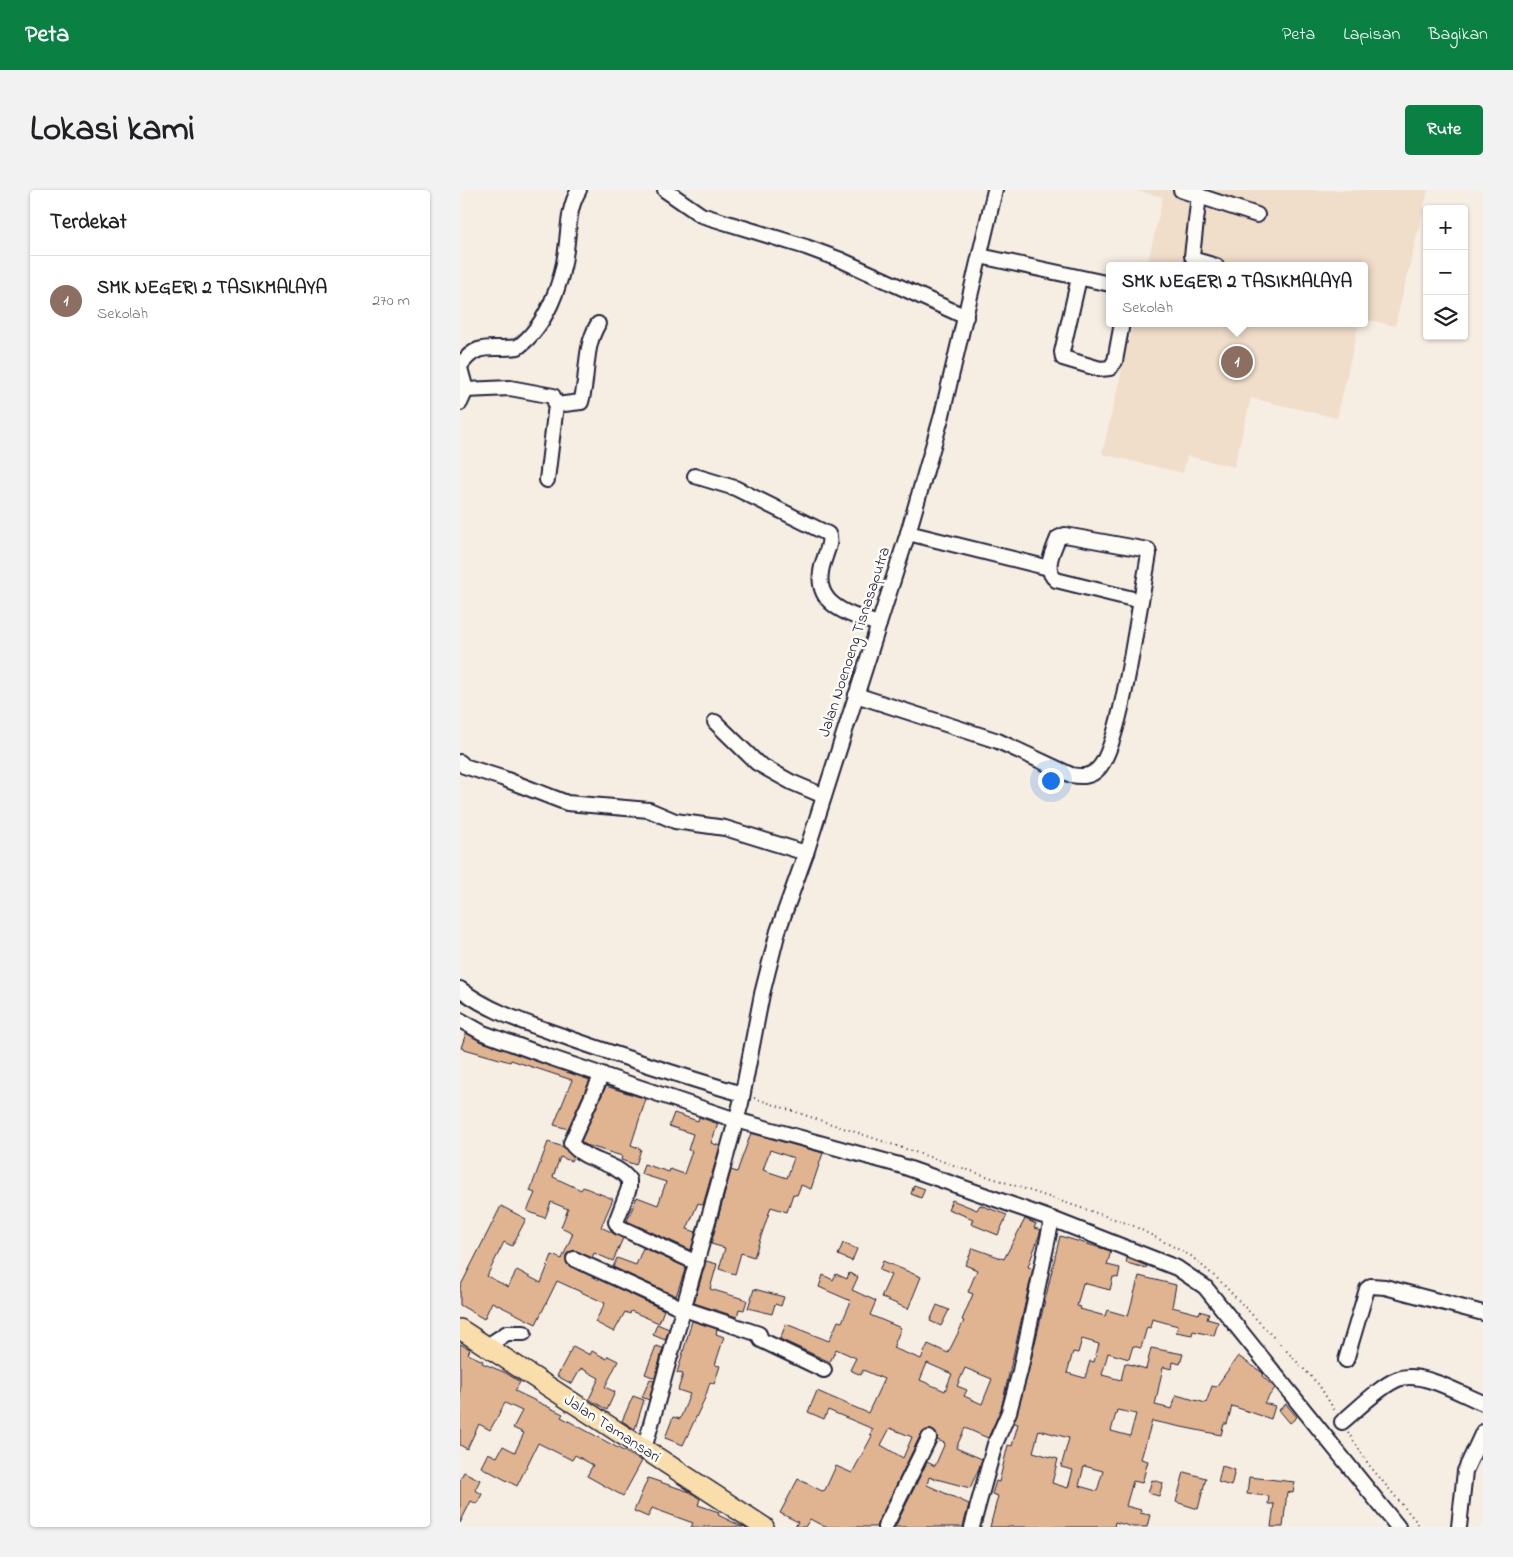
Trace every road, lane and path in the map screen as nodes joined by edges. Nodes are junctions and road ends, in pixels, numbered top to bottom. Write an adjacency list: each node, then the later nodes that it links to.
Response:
1 (579, 190): 14 (street)
2 (665, 190): 11 (street)
3 (995, 190): 7 (street, Jalan Noenoeng Tisnasaputra)
4 (1180, 190): 5 (street)
5 (1199, 196): 6 (street); 8 (street)
6 (1257, 215)
7 (980, 256): 9 (street); 11 (street, Jalan Noenoeng Tisnasaputra)
8 (1202, 262)
9 (1079, 278): 10 (street); 13 (street)
10 (1106, 283)
11 (966, 317): 20 (street, Jalan Noenoeng Tisnasaputra)
12 (598, 324): 17 (street)
13 (1121, 327)
14 (460, 367): 15 (street)
15 (466, 390): 16 (street); 17 (street)
16 (460, 403)
17 (556, 405): 19 (street)
18 (696, 476): 23 (street)
19 (547, 480)
20 (908, 533): 21 (street); 23 (street, Jalan Noenoeng Tisnasaputra)
21 (1049, 568): 22 (street); 22 (street)
22 (1141, 601): 24 (street)
23 (879, 624): 24 (street, Jalan Noenoeng Tisnasaputra)
24 (856, 695): 27 (street, Jalan Noenoeng Tisnasaputra)
25 (715, 722): 27 (street)
26 (460, 762): 28 (street)
27 (824, 796): 28 (street, Jalan Noenoeng Tisnasaputra)
28 (806, 853): 32 (street, Jalan Noenoeng Tisnasaputra)
29 (460, 989): 32 (street)
30 (460, 1020): 31 (street)
31 (602, 1074): 32 (street); 35 (street)
32 (739, 1108): 33 (street); 35 (street, Jalan Noenoeng Tisnasaputra); 44 (path)
33 (1052, 1219): 50 (street); 51 (street)
34 (574, 1259): 36 (street)
35 (697, 1263): 36 (street, Jalan Noenoeng Tisnasaputra)
36 (684, 1308): 42 (street); 47 (street, Jalan Noenoeng Tisnasaputra)
37 (1483, 1313): 41 (street)
38 (460, 1329): 40 (main road, Jalan Tamansari)
39 (524, 1333): 40 (street)
40 (487, 1346): 47 (main road, Jalan Tamansari)
41 (1346, 1360)
42 (824, 1370)
43 (1483, 1403): 44 (street)
44 (1342, 1422): 52 (path)
45 (1483, 1432): 53 (street)
46 (929, 1438): 49 (street)
47 (644, 1449): 48 (main road, Jalan Tamansari)
48 (764, 1527)
49 (885, 1527)
50 (972, 1527)
51 (1398, 1527)
52 (1421, 1527)
53 (1459, 1527)

